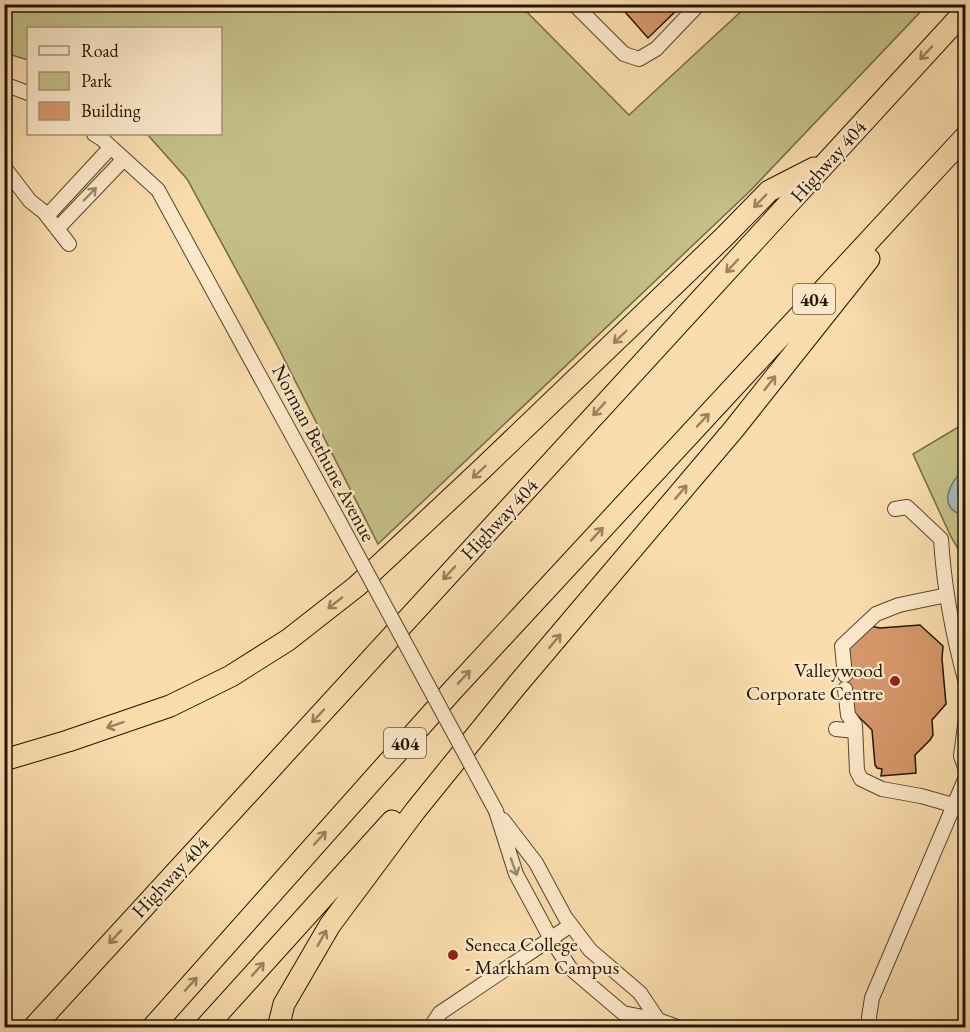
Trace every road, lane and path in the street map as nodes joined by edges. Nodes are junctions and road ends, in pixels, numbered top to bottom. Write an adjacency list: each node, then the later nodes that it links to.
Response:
1 (574, 4): 2 (street)
2 (699, 4)
3 (966, 10): 10 (highway, Highway 404, one-way to 10)
4 (4, 84): 5 (street)
5 (27, 93)
6 (95, 135): 8 (street, Norman Bethune Avenue)
7 (966, 136): 18 (highway, one-way to 7); 33 (highway, 404, one-way to 7)
8 (111, 147): 9 (street, Norman Bethune Avenue); 12 (street)
9 (124, 159): 13 (street, one-way to 9); 26 (street, Norman Bethune Avenue, bridge)
10 (828, 160): 22 (highway, one-way to 22); 29 (highway, Highway 404, one-way to 29)
11 (4, 167): 12 (street)
12 (47, 216): 13 (street)
13 (57, 229): 14 (street)
14 (69, 244)
15 (895, 509): 16 (street)
16 (947, 595): 17 (street); 21 (street)
17 (966, 683)
18 (517, 685): 34 (highway, one-way to 18); 35 (highway, one-way to 18)
19 (966, 718): 23 (street)
20 (836, 729): 21 (street)
21 (855, 731): 25 (street)
22 (4, 760)
23 (966, 770)
24 (966, 777): 25 (street)
25 (953, 805): 38 (street)
26 (496, 811): 27 (street, Norman Bethune Avenue); 28 (street, Norman Bethune Avenue, one-way to 28)
27 (571, 925): 28 (street); 30 (street, Norman Bethune Avenue)
28 (551, 939): 30 (street, Norman Bethune Avenue); 36 (street)
29 (60, 997): 31 (highway); 32 (highway, Highway 404)
30 (658, 1020): 37 (street, Norman Bethune Avenue)
31 (23, 1028)
32 (33, 1028)
33 (152, 1028)
34 (205, 1028)
35 (278, 1028)
36 (430, 1028)
37 (680, 1028)
38 (870, 1028)

